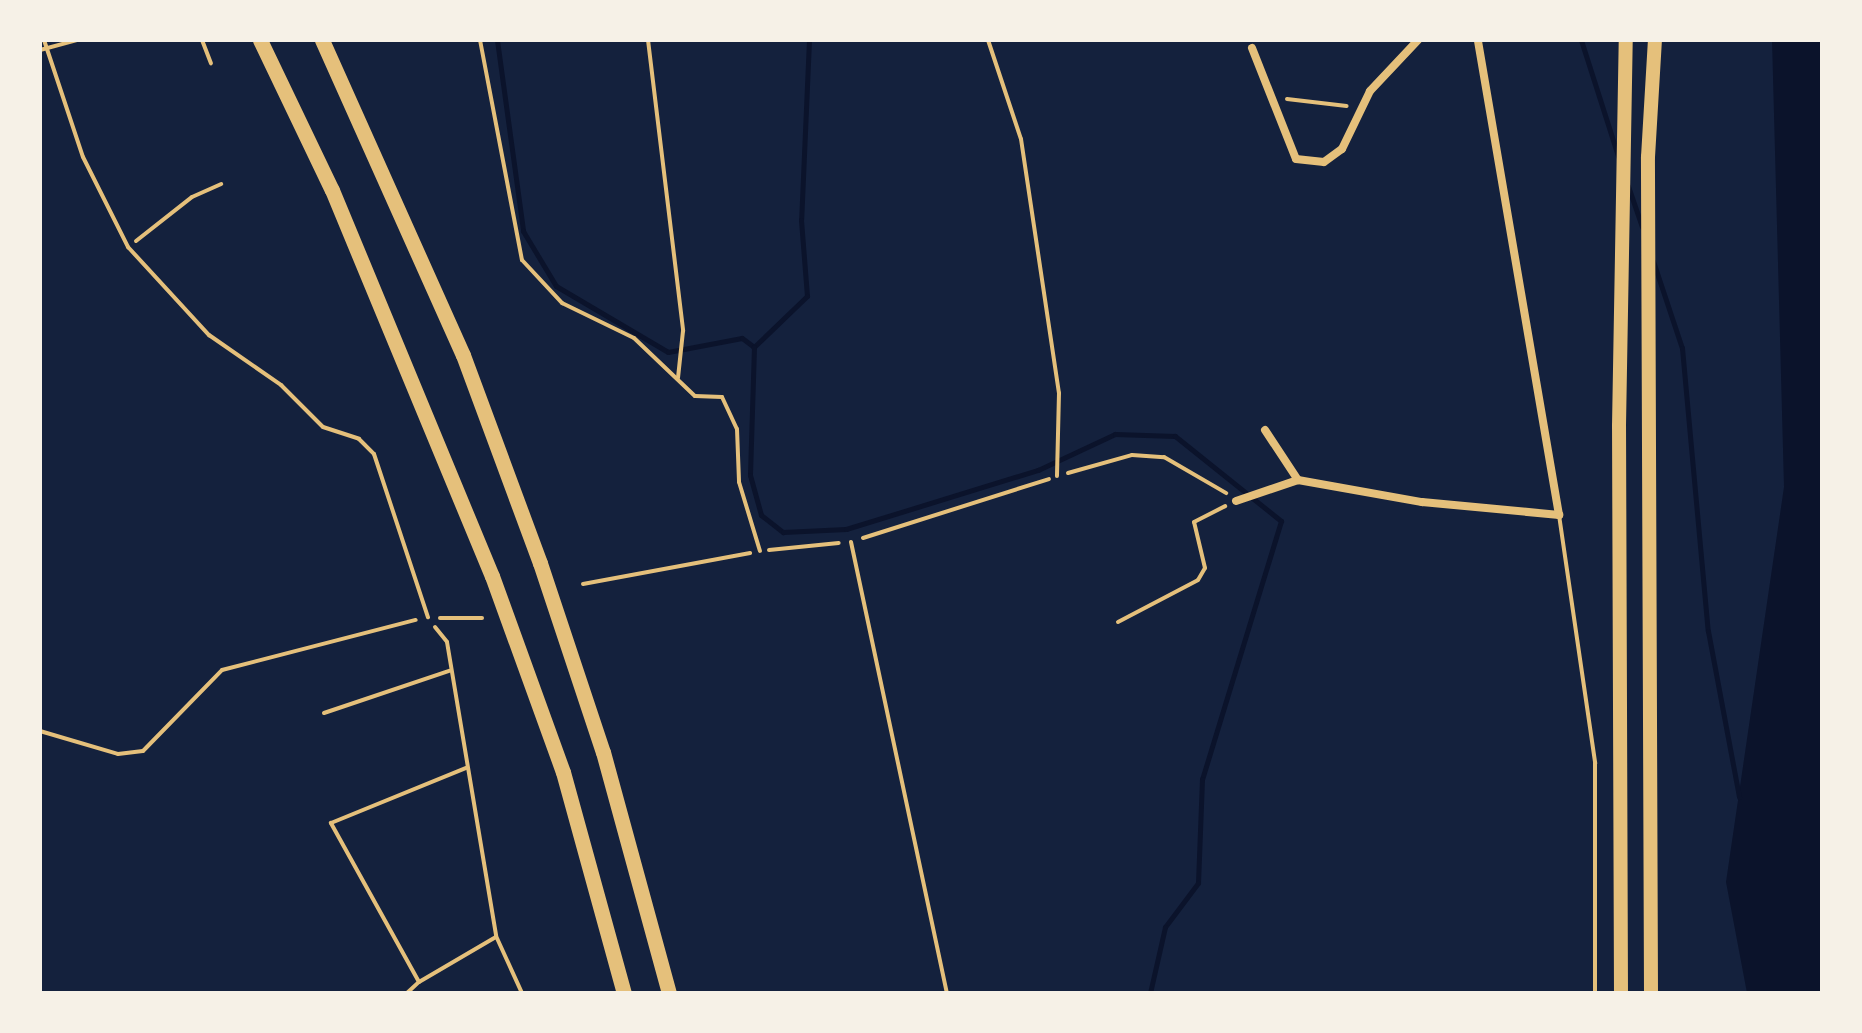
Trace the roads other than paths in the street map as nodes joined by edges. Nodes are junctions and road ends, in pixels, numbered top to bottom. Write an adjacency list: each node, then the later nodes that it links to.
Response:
1 (44, 40): 13 (lane)
2 (78, 40): 13 (lane)
3 (260, 40): 23 (highway)
4 (322, 40): 24 (highway)
5 (480, 40): 14 (lane)
6 (648, 40): 14 (lane)
7 (988, 40): 16 (lane)
8 (1418, 40): 12 (street)
9 (1478, 40): 19 (street)
10 (1626, 40): 27 (highway)
11 (1655, 40): 28 (highway)
12 (1252, 48)
13 (42, 49): 22 (lane)
14 (678, 378): 21 (lane)
15 (1264, 430): 17 (street)
16 (1057, 476)
17 (1298, 480): 18 (street); 19 (street)
18 (1236, 501)
19 (1559, 515): 26 (lane)
20 (850, 542): 25 (lane)
21 (760, 552)
22 (428, 617)
23 (624, 993)
24 (669, 993)
25 (946, 993)
26 (1595, 993)
27 (1622, 993)
28 (1651, 993)

